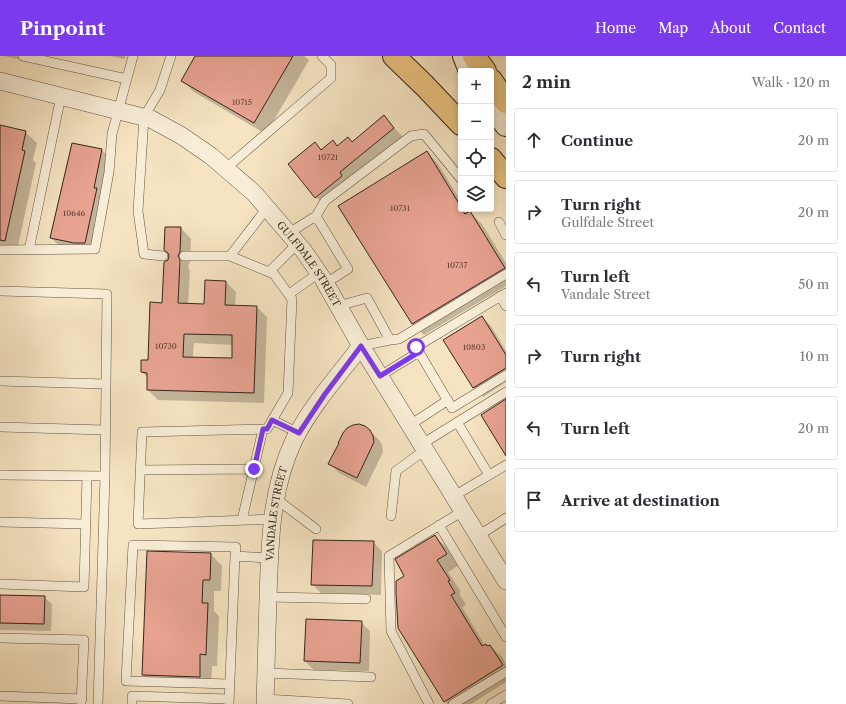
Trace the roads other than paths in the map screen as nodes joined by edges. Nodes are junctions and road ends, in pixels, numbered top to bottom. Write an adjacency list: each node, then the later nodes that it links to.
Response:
1 (23, 56): 10 (lane)
2 (133, 56): 10 (lane)
3 (171, 56): 17 (lane)
4 (322, 56): 21 (lane)
5 (394, 56): 18 (highway)
6 (464, 56): 8 (main road)
7 (474, 56): 9 (highway)
8 (469, 68)
9 (483, 68)
10 (127, 79): 16 (lane)
11 (0, 81): 13 (street, GULFDALE STREET)
12 (494, 84): 14 (highway)
13 (61, 96): 16 (street, GULFDALE STREET); 30 (lane)
14 (506, 102)
15 (494, 108): 19 (main road)
16 (118, 111): 17 (street, GULFDALE STREET); 30 (lane)
17 (144, 117): 21 (street, GULFDALE STREET); 31 (lane)
18 (458, 121)
19 (506, 125)
20 (494, 163): 23 (highway)
21 (225, 169): 24 (street, GULFDALE STREET)
22 (459, 176): 25 (lane)
23 (506, 177)
24 (267, 208): 28 (street, GULFDALE STREET); 33 (lane)
25 (316, 216): 28 (lane); 36 (lane)
26 (499, 222): 27 (lane)
27 (506, 235)
28 (293, 238): 34 (lane); 36 (street, GULFDALE STREET)
29 (0, 250): 30 (lane)
30 (29, 250)
31 (163, 256)
32 (184, 256): 33 (lane)
33 (230, 256): 34 (lane)
34 (269, 272): 38 (lane)
35 (506, 274): 42 (lane)
36 (322, 278): 38 (lane); 40 (street, GULFDALE STREET)
37 (0, 291): 48 (lane)
38 (289, 294): 51 (lane)
39 (503, 294): 41 (lane); 44 (lane)
40 (338, 306): 42 (lane); 43 (street, GULFDALE STREET)
41 (506, 306)
42 (390, 340): 43 (lane)
43 (361, 346): 46 (street, GULFDALE STREET); 57 (street, VANDALE STREET)
44 (419, 352): 46 (lane); 50 (lane)
45 (506, 375): 50 (lane)
46 (380, 376): 53 (street, GULFDALE STREET)
47 (0, 382): 48 (lane)
48 (106, 384): 56 (lane)
49 (506, 392): 52 (lane)
50 (448, 400): 53 (lane)
51 (272, 420): 55 (lane); 57 (lane)
52 (457, 422): 58 (lane); 63 (lane)
53 (410, 425): 58 (street, GULFDALE STREET)
54 (0, 427): 56 (lane)
55 (263, 429): 60 (lane); 61 (lane)
56 (105, 430): 65 (lane)
57 (299, 433): 67 (street, VANDALE STREET)
58 (423, 447): 66 (street, GULFDALE STREET); 69 (lane)
59 (506, 465): 63 (lane)
60 (254, 469): 61 (lane); 72 (lane)
61 (140, 470): 72 (lane)
62 (0, 475): 64 (lane)
63 (489, 475): 66 (lane)
64 (87, 476): 65 (lane); 74 (lane)
65 (105, 476): 95 (lane)
66 (454, 496): 68 (street, GULFDALE STREET)
67 (275, 498): 71 (street, VANDALE STREET); 76 (lane)
68 (463, 511): 75 (lane); 77 (street, GULFDALE STREET)
69 (391, 516)
70 (506, 518): 77 (lane)
71 (273, 519): 72 (lane); 79 (street, VANDALE STREET)
72 (242, 520)
73 (0, 522): 74 (lane)
74 (86, 524): 81 (lane)
75 (439, 525): 84 (lane); 98 (lane)
76 (316, 529)
77 (478, 536): 80 (street, GULFDALE STREET)
78 (235, 556): 79 (lane); 89 (lane); 89 (lane)
79 (269, 558): 82 (street, VANDALE STREET)
80 (506, 581)
81 (0, 584)
82 (268, 597): 83 (lane); 87 (street, VANDALE STREET)
83 (366, 599)
84 (506, 636)
85 (0, 638): 93 (lane)
86 (506, 672): 99 (lane)
87 (266, 673): 88 (lane); 94 (street, VANDALE STREET)
88 (371, 677)
89 (230, 684): 92 (lane)
90 (506, 695): 100 (lane)
91 (0, 696): 93 (lane)
92 (229, 701): 96 (lane)
93 (82, 702)
94 (265, 702): 97 (lane)
95 (98, 704)
96 (132, 704)
97 (348, 704)
98 (429, 704)
99 (453, 704)
100 (491, 704)

